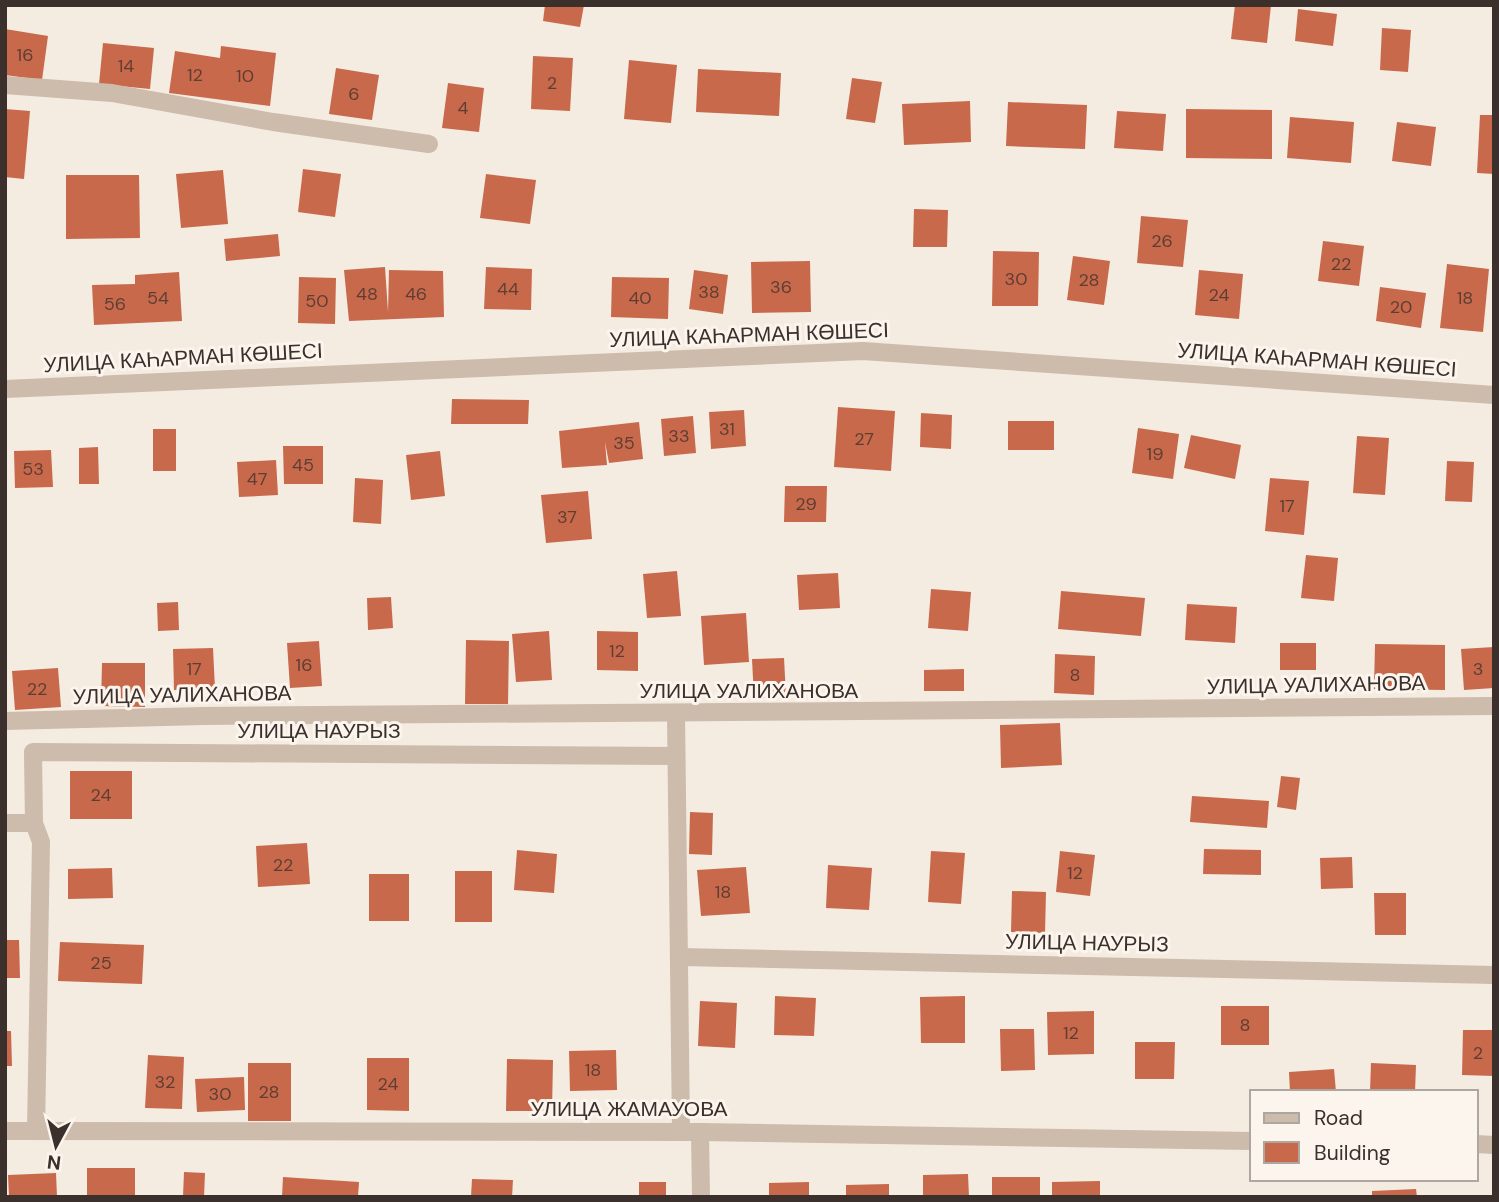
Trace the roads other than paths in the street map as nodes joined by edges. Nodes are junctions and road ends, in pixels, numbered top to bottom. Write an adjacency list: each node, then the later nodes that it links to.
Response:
1 (5, 85): 2 (street)
2 (429, 144)
3 (5, 389): 4 (street, УЛИЦА КАҺАРМАН КӨШЕСІ)
4 (1494, 396)
5 (1494, 706): 6 (street, УЛИЦА УАЛИХАНОВА)
6 (676, 714): 7 (street, УЛИЦА УАЛИХАНОВА); 8 (street)
7 (5, 721)
8 (676, 756): 10 (street, УЛИЦА НАУРЫЗ); 11 (street)
9 (5, 823): 10 (street)
10 (34, 823): 14 (street, УЛИЦА НАУРЫЗ)
11 (680, 957): 12 (street, УЛИЦА НАУРЫЗ); 15 (street)
12 (1494, 975)
13 (5, 1130): 14 (street, УЛИЦА ЖАМАУОВА)
14 (36, 1130): 15 (street, УЛИЦА ЖАМАУОВА)
15 (681, 1132): 16 (street, УЛИЦА ЖАМАУОВА)
16 (700, 1132): 17 (street, УЛИЦА ЖАМАУОВА); 18 (street)
17 (1250, 1141)
18 (701, 1197)

